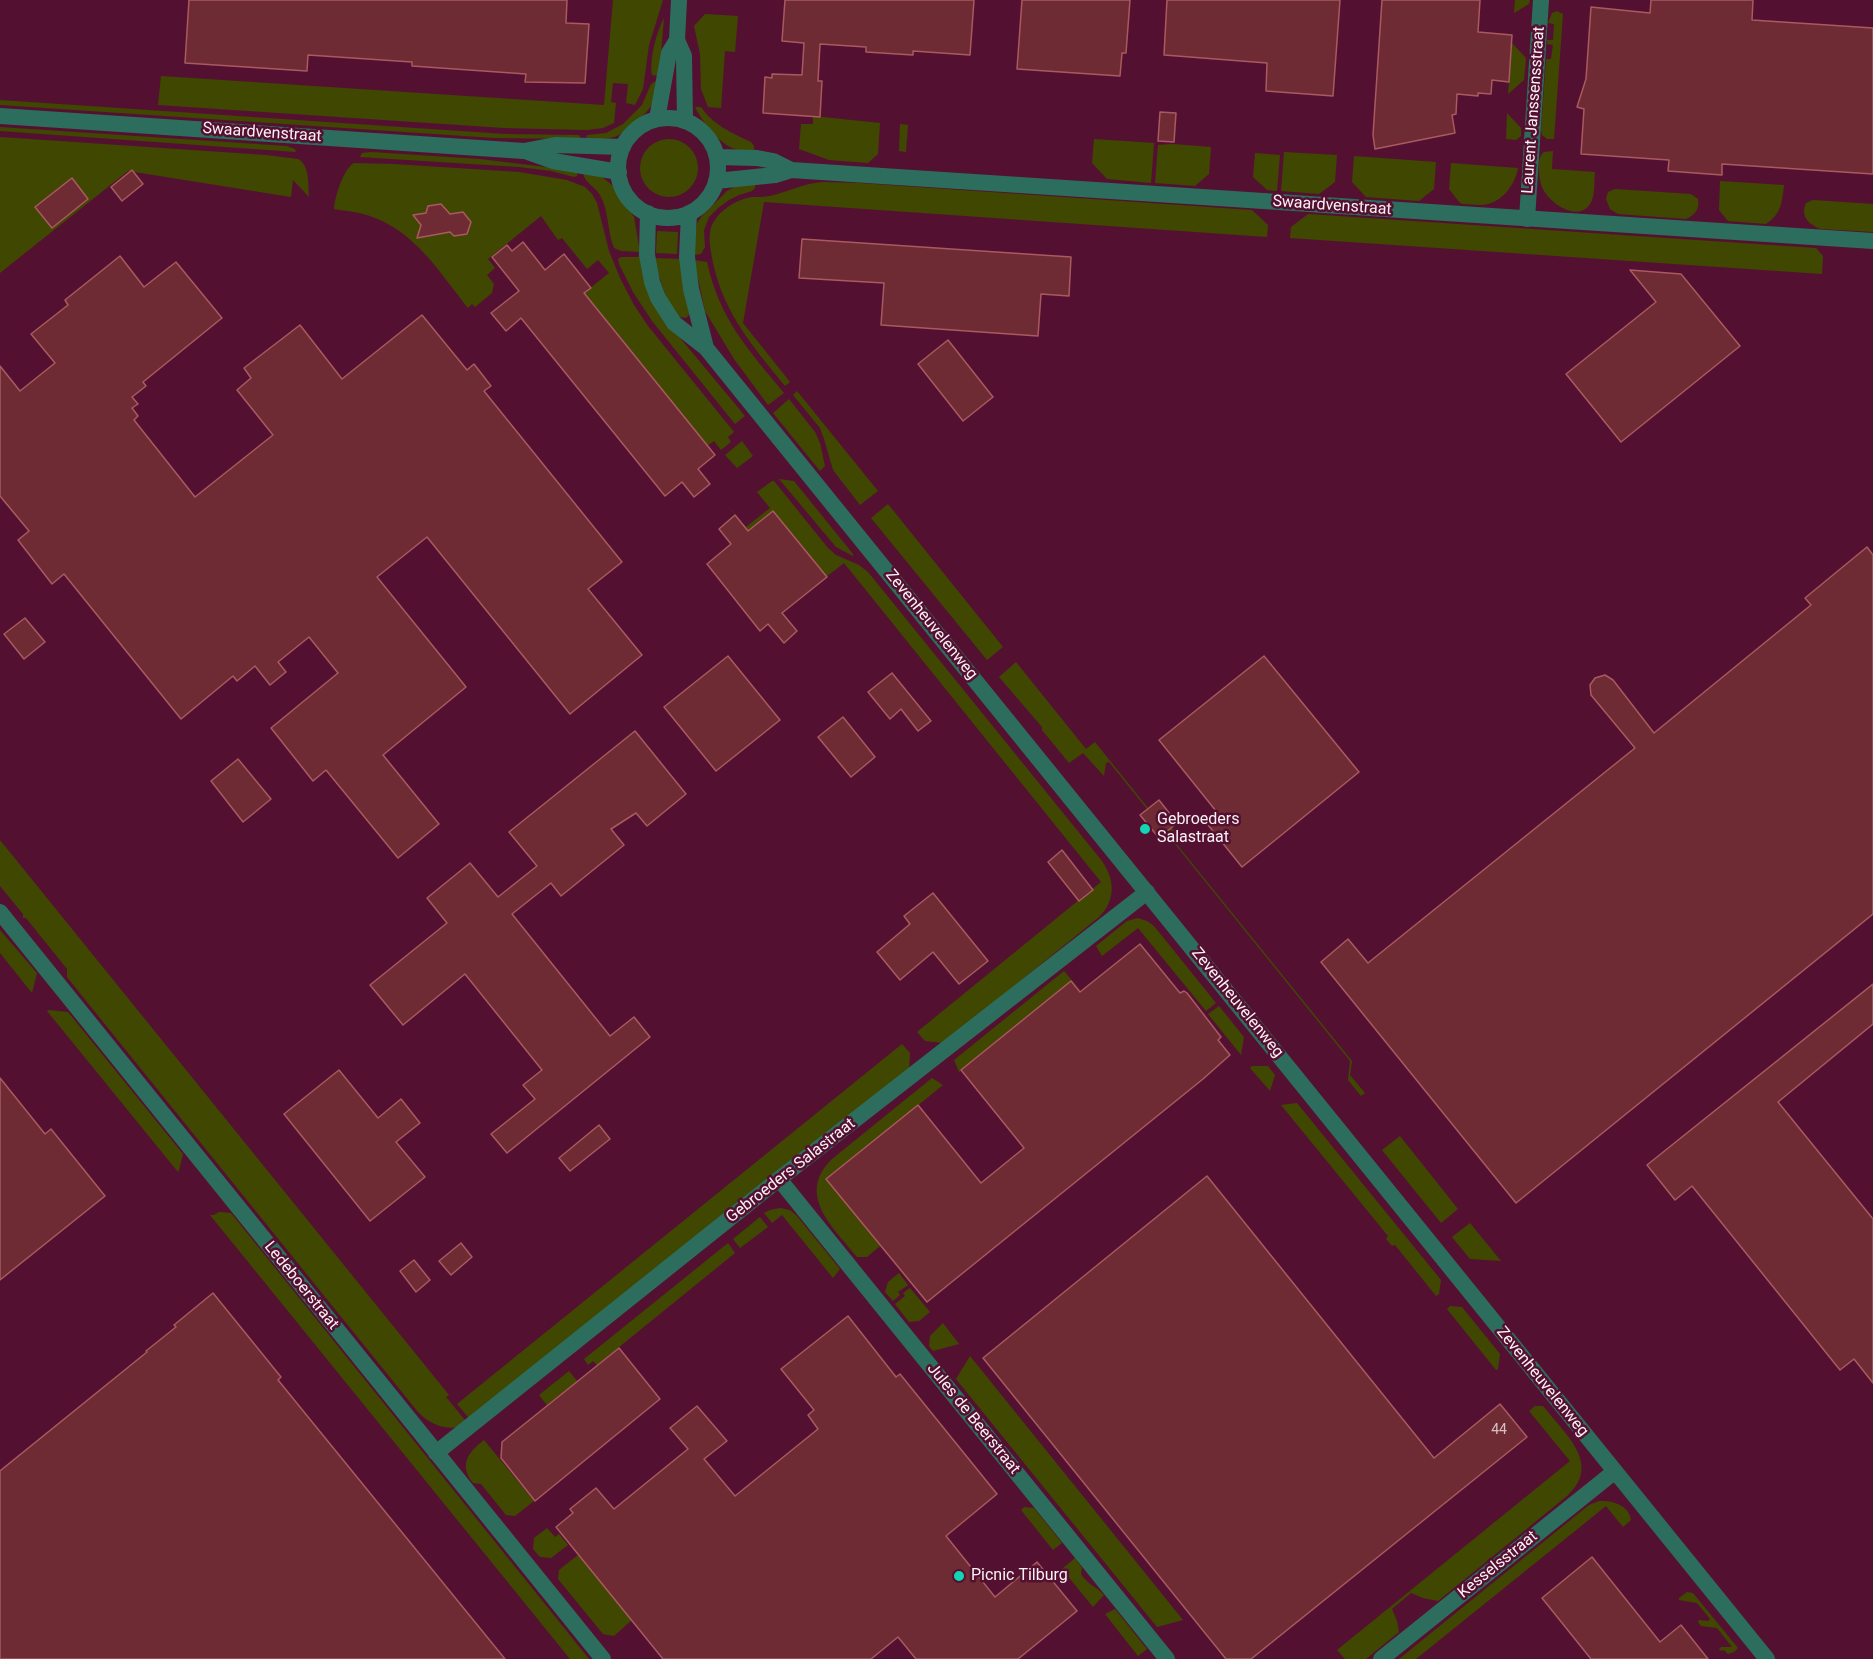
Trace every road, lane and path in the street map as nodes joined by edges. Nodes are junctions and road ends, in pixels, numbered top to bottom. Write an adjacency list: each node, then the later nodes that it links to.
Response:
1 (679, 0): 3 (street)
2 (1541, 0): 15 (street, Laurent Janssensstraat)
3 (677, 40): 5 (street); 6 (street)
4 (0, 116): 8 (street, Swaardvenstraat)
5 (657, 119): 6 (street); 7 (street)
6 (685, 121): 9 (street)
7 (623, 147): 8 (street, Swaardvenstraat); 11 (street)
8 (524, 151): 11 (street, Swaardvenstraat)
9 (717, 157): 10 (street, Swaardvenstraat); 12 (street)
10 (791, 170): 12 (street, Swaardvenstraat); 15 (street, Swaardvenstraat)
11 (619, 172): 13 (street)
12 (716, 182): 14 (street)
13 (648, 213): 14 (street); 17 (street, Zevenheuvelenweg)
14 (689, 213): 17 (street, Zevenheuvelenweg)
15 (1527, 219): 16 (street, Swaardvenstraat)
16 (1873, 241)
17 (706, 348): 18 (street, Zevenheuvelenweg)
18 (1147, 892): 20 (street, Gebroeders Salastraat); 22 (street, Zevenheuvelenweg)
19 (0, 912): 21 (street, Ledeboerstraat)
20 (779, 1179): 21 (street, Gebroeders Salastraat); 24 (street, Jules de Beerstraat)
21 (436, 1452): 23 (street, Ledeboerstraat)
22 (1614, 1472): 25 (street, Kesselsstraat); 26 (street, Zevenheuvelenweg)
23 (603, 1659)
24 (1167, 1659)
25 (1381, 1659)
26 (1767, 1659)

